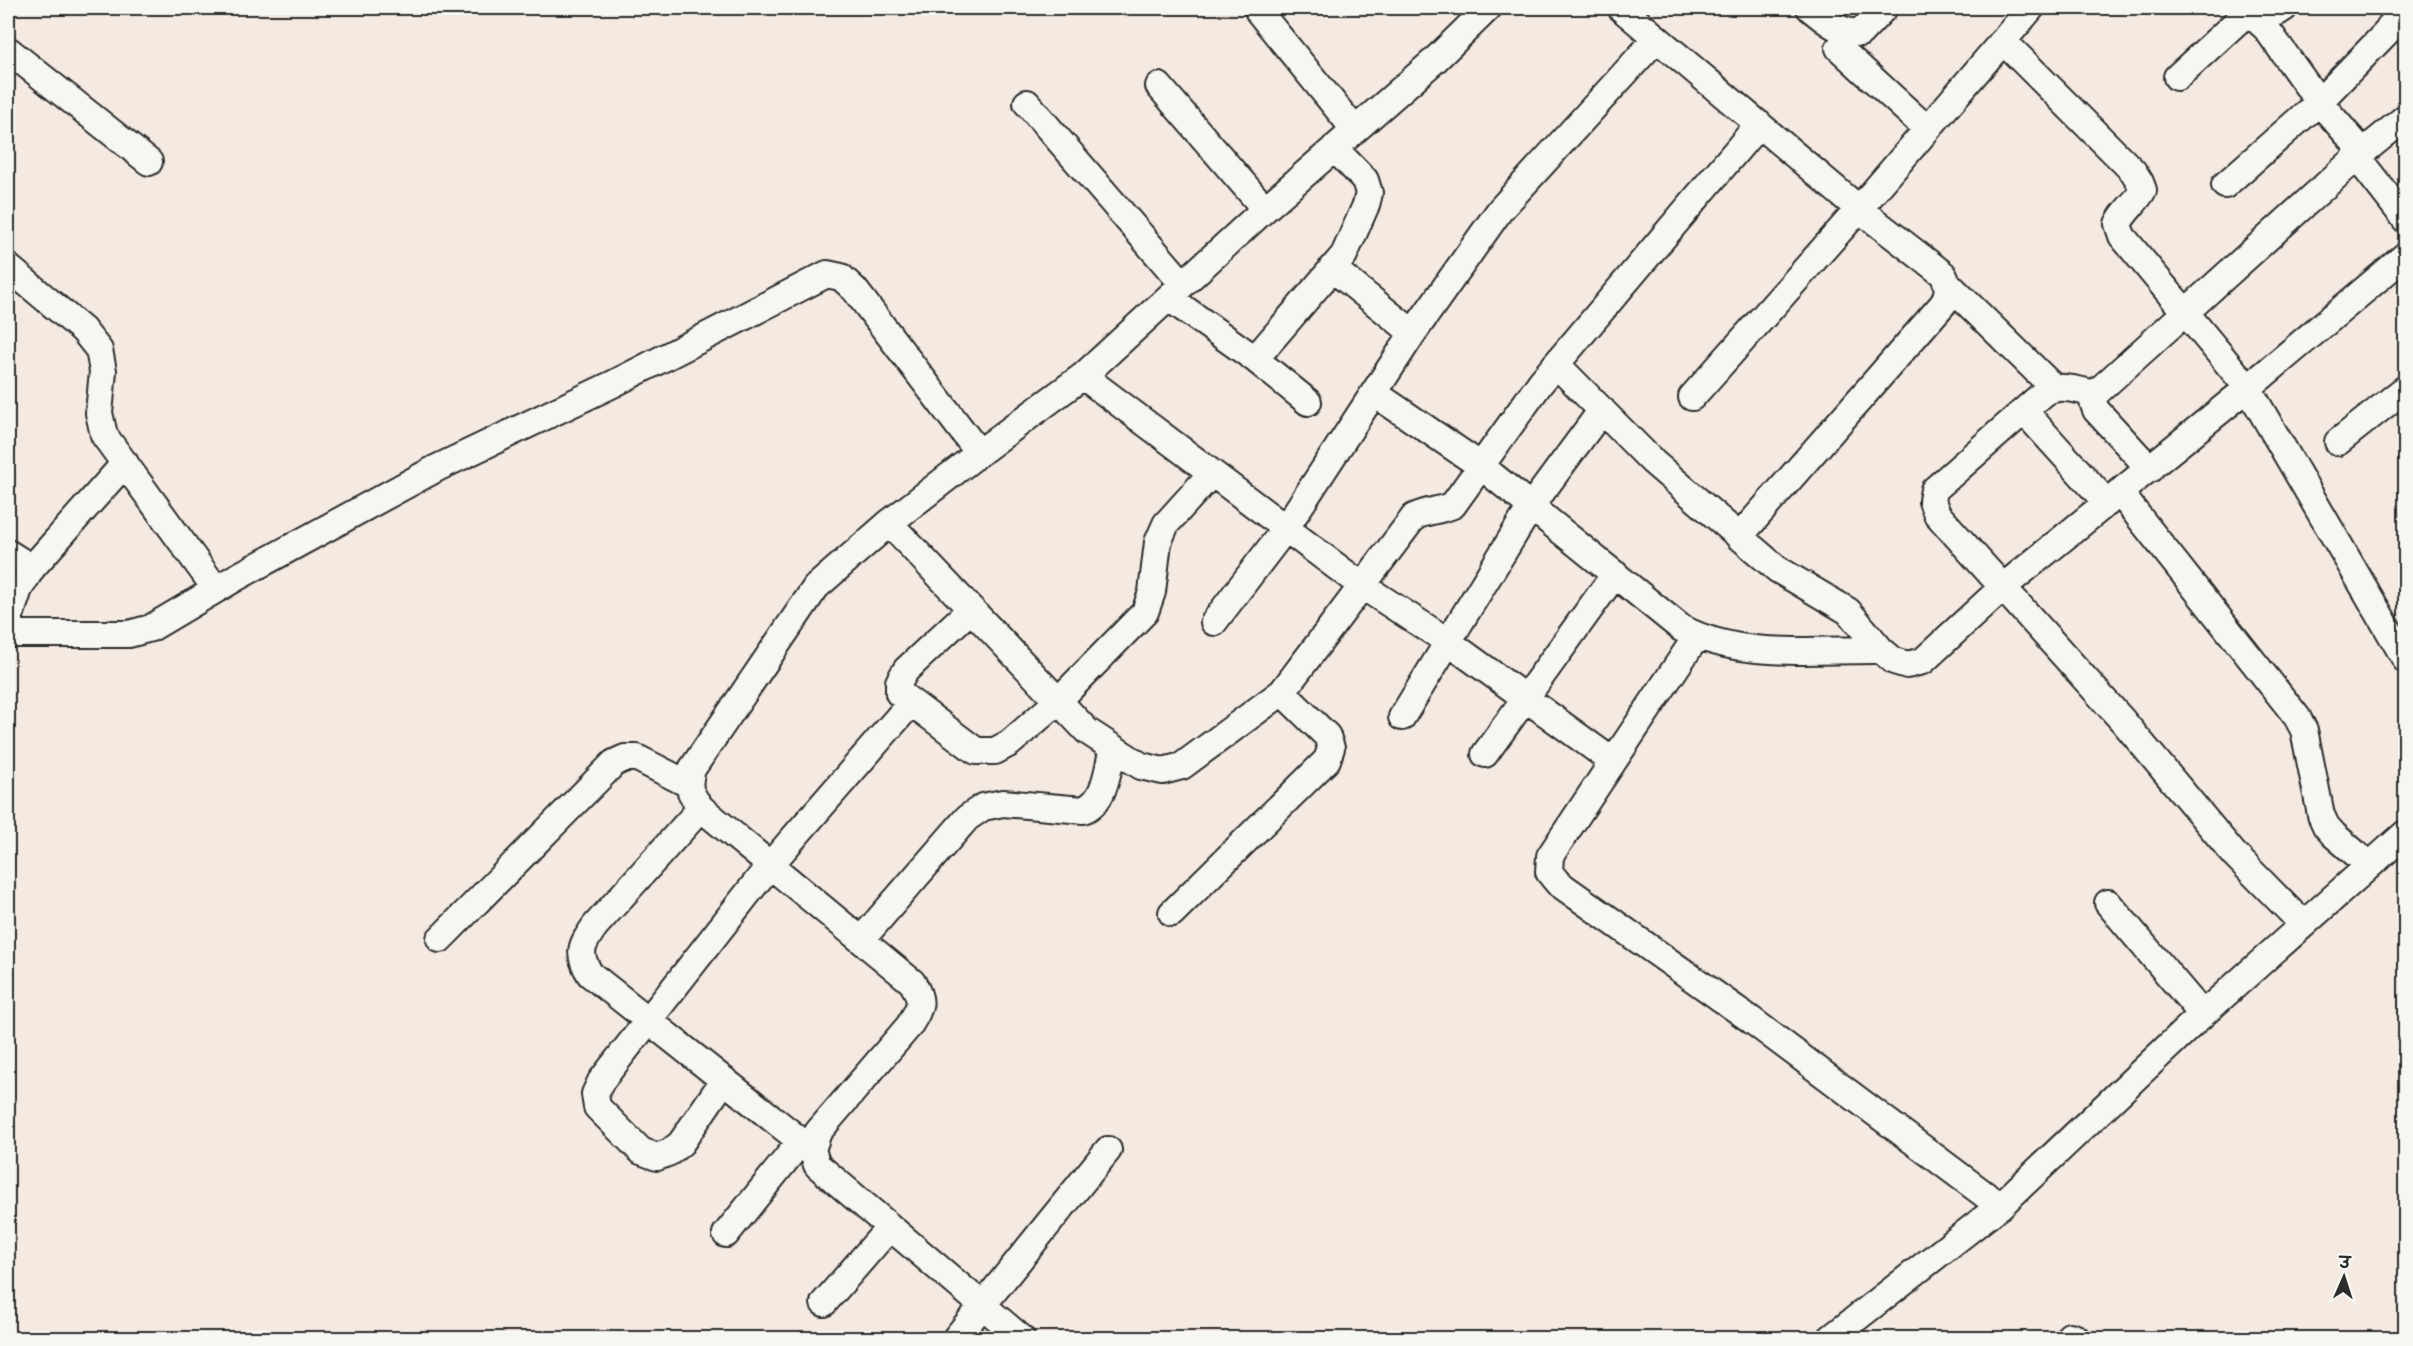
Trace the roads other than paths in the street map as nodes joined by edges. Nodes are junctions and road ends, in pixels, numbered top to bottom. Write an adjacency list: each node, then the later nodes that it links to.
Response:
1 (1488, 8): 21 (street)
2 (1621, 8): 10 (street)
3 (1810, 8): 4 (street)
4 (1884, 8)
5 (2031, 8): 11 (street)
6 (2284, 8): 7 (street)
7 (2254, 9): 14 (street); 16 (street)
8 (1259, 12): 21 (street)
9 (2402, 14): 16 (street)
10 (1657, 38): 19 (street); 35 (street)
11 (2003, 41): 20 (street); 34 (street)
12 (1839, 48): 20 (street)
13 (8, 50): 24 (street)
14 (2176, 77)
15 (1159, 86): 26 (street)
16 (2319, 102): 23 (street); 25 (street)
17 (1027, 103): 33 (street)
18 (2406, 117): 23 (street)
19 (1759, 124): 27 (street); 37 (street)
20 (1927, 129): 27 (street)
21 (1355, 130): 22 (street)
22 (1334, 148): 26 (street); 31 (street)
23 (2357, 157): 28 (street); 34 (street)
24 (149, 162)
25 (2225, 185)
26 (1265, 209): 33 (street)
27 (1859, 209): 32 (street); 44 (street)
28 (2406, 220)
29 (2406, 255): 40 (street)
30 (8, 267): 50 (street)
31 (1332, 268): 35 (street); 36 (street)
32 (1948, 284): 39 (street); 58 (street)
33 (1176, 291): 36 (street); 38 (street)
34 (2186, 313): 40 (street); 43 (street)
35 (1413, 333): 42 (street)
36 (1255, 359): 45 (street)
37 (1556, 364): 46 (street); 51 (street)
38 (1083, 376): 49 (street); 53 (street)
39 (2054, 387): 43 (street); 47 (street)
40 (2248, 388): 52 (street); 72 (street)
41 (2406, 388): 48 (street)
42 (1374, 393): 51 (street); 57 (street)
43 (2095, 394): 52 (street)
44 (1692, 397)
45 (1308, 402)
46 (1602, 410): 55 (street); 58 (street)
47 (2024, 411): 54 (street); 63 (street)
48 (2338, 442)
49 (979, 453): 56 (street); 64 (street)
50 (125, 463): 60 (street); 64 (street)
51 (1481, 466): 55 (street); 62 (street)
52 (2151, 469): 54 (street)
53 (1212, 473): 57 (street); 75 (street)
54 (2113, 498): 63 (street); 85 (street)
55 (1532, 506): 61 (street); 70 (street)
56 (889, 523): 65 (street); 81 (street)
57 (1285, 529): 62 (street); 67 (street)
58 (1739, 537): 71 (street)
59 (8, 553): 60 (street)
60 (32, 568): 66 (street)
61 (1615, 574): 69 (street); 74 (street)
62 (1361, 585): 70 (street); 73 (street)
63 (2003, 586): 71 (street); 88 (street)
64 (216, 589): 68 (street)
65 (971, 609): 75 (street); 76 (street)
66 (8, 622)
67 (1214, 622)
68 (8, 633)
69 (1696, 636): 71 (street); 80 (street)
70 (1447, 641): 74 (street); 77 (street)
71 (1881, 650)
72 (2406, 660)
73 (1282, 692): 78 (street); 87 (street)
74 (1526, 699): 79 (street); 80 (street)
75 (1058, 701): 76 (street); 78 (street)
76 (910, 704): 84 (street)
77 (1402, 717)
78 (1113, 748): 90 (street)
79 (1485, 754)
80 (1612, 761): 96 (street)
81 (688, 784): 82 (street); 89 (street)
82 (701, 808): 84 (street); 92 (street)
83 (2406, 832): 85 (street)
84 (770, 865): 90 (street); 92 (street)
85 (2369, 865): 88 (street)
86 (2108, 903): 91 (street)
87 (1172, 913)
88 (2303, 924): 91 (street)
89 (440, 939)
90 (861, 940): 94 (street)
91 (2202, 1014): 96 (street)
92 (648, 1022): 93 (street); 93 (street)
93 (724, 1080): 94 (street)
94 (807, 1145): 97 (street); 98 (street)
95 (1108, 1150): 100 (street)
96 (2000, 1206): 103 (street)
97 (890, 1227): 99 (street); 100 (street)
98 (726, 1234)
99 (824, 1303)
100 (984, 1306): 101 (street); 102 (street)
101 (956, 1338)
102 (1021, 1338)
103 (1831, 1338)

